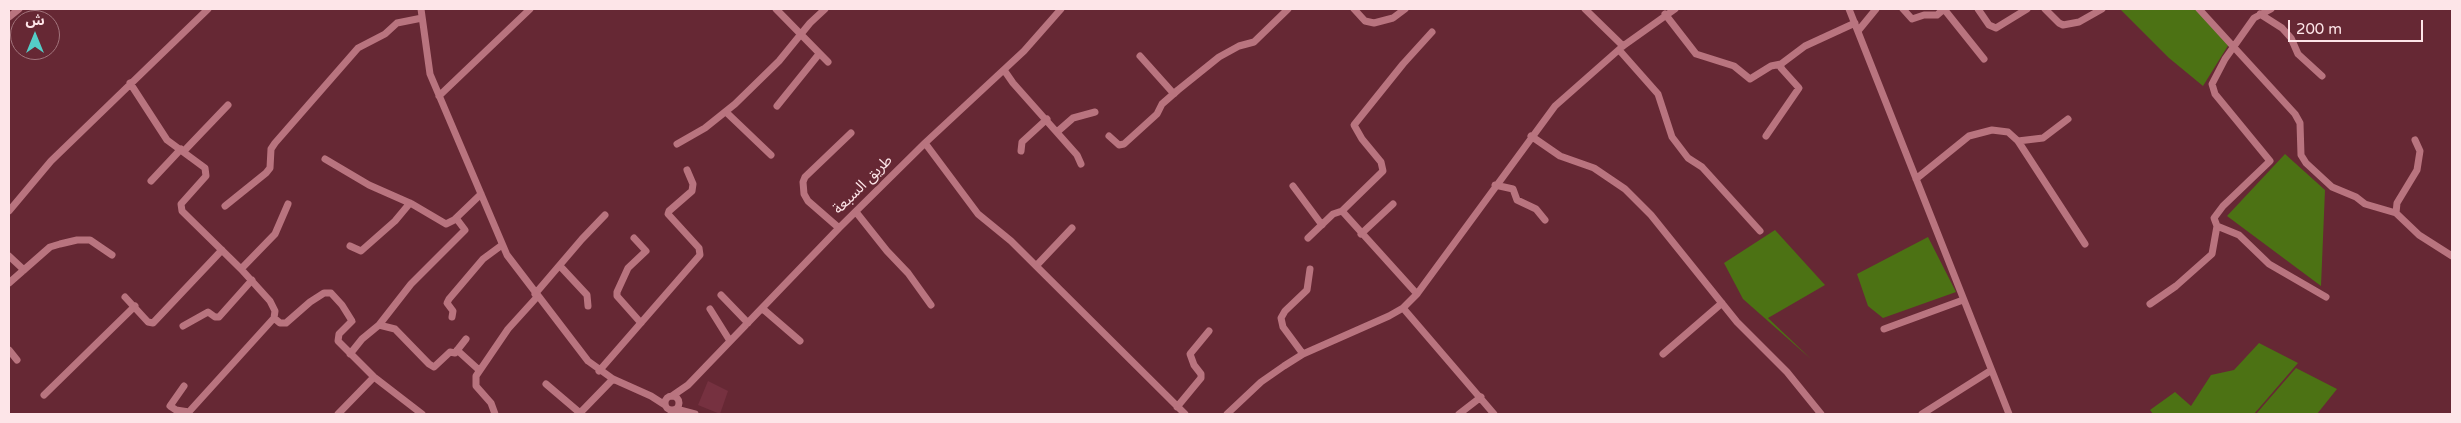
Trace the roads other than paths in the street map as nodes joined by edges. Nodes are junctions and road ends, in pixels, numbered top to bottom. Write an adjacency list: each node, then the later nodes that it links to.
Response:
1 (18, 9): 24 (street)
2 (208, 9): 39 (street)
3 (421, 9): 25 (street)
4 (530, 9): 41 (street)
5 (776, 9): 29 (street)
6 (825, 9): 29 (street)
7 (1061, 9): 37 (street, طريق السبعة)
8 (1288, 9): 40 (street)
9 (1354, 9): 10 (street)
10 (1405, 9)
11 (1585, 9): 31 (street)
12 (1675, 9): 23 (street)
13 (1849, 9): 26 (street)
14 (1876, 9): 27 (street)
15 (1903, 9): 16 (street)
16 (1944, 9): 34 (street)
17 (1978, 9): 18 (street)
18 (2027, 9)
19 (2045, 9): 20 (street)
20 (2102, 9)
21 (2199, 9): 30 (street)
22 (2265, 11): 30 (street); 38 (street)
23 (1665, 14): 31 (street); 36 (street)
24 (9, 17)
25 (422, 18): 41 (street); 71 (street)
26 (1855, 23): 27 (street); 36 (street)
27 (1858, 31): 63 (street)
28 (1432, 32): 73 (street)
29 (799, 35): 32 (street); 44 (street)
30 (2234, 46): 75 (street); 80 (street)
31 (1621, 48): 51 (street); 83 (street)
32 (820, 54): 35 (street); 43 (street)
33 (1140, 56): 40 (street)
34 (1984, 59)
35 (828, 62)
36 (1781, 64): 52 (street)
37 (1004, 70): 46 (street); 55 (street, طريق السبعة)
38 (2322, 76)
39 (130, 83): 57 (street); 72 (street)
40 (1174, 94): 50 (street)
41 (439, 96): 67 (street)
42 (228, 104): 57 (street)
43 (777, 106)
44 (726, 112): 56 (street); 59 (street)
45 (1095, 112): 48 (street)
46 (1047, 119): 48 (street); 58 (street)
47 (2068, 119): 54 (street)
48 (1057, 132): 61 (street)
49 (851, 133): 81 (street)
50 (1109, 136)
51 (1531, 136): 65 (street); 107 (street)
52 (1766, 136)
53 (2415, 140): 75 (street)
54 (2018, 141): 63 (street); 87 (street)
55 (925, 143): 74 (street, طريق السبعة); 95 (street)
56 (677, 144)
57 (182, 150): 64 (street); 90 (street)
58 (1021, 151)
59 (771, 155)
60 (325, 159): 68 (street)
61 (1081, 164)
62 (688, 170): 118 (street)
63 (1916, 178): 106 (street)
64 (151, 181)
65 (1495, 185): 78 (street); 101 (street)
66 (1293, 186): 79 (street)
67 (481, 194): 77 (street); 88 (street)
68 (410, 203): 77 (street); 89 (street)
69 (288, 204): 96 (street)
70 (1393, 204): 84 (street)
71 (226, 206)
72 (9, 211)
73 (1342, 211): 79 (street); 84 (street)
74 (856, 212): 81 (street, طريق السبعة); 109 (street)
75 (2396, 213): 93 (street)
76 (605, 216): 94 (street)
77 (456, 218): 119 (street)
78 (1545, 220)
79 (1322, 224): 86 (street)
80 (2217, 226): 105 (street); 108 (street)
81 (839, 228): 114 (street, طريق السبعة)
82 (1072, 228): 95 (street)
83 (1760, 231)
84 (1361, 234): 101 (street)
85 (634, 238): 118 (street)
86 (1308, 238)
87 (2085, 244)
88 (502, 245): 102 (street); 115 (street)
89 (350, 246)
90 (222, 250): 96 (street); 110 (street)
91 (112, 254): 98 (street)
92 (9, 256): 98 (street)
93 (2452, 256)
94 (560, 266): 102 (street); 111 (street)
95 (1036, 266): 144 (street)
96 (242, 268): 99 (street)
97 (1310, 269): 129 (street)
98 (24, 270): 100 (street)
99 (252, 280): 116 (street); 120 (street)
100 (9, 283)
101 (1417, 294): 112 (street)
102 (536, 295): 132 (street); 133 (street)
103 (721, 295): 117 (street)
104 (125, 297): 110 (street)
105 (2326, 298)
106 (1963, 300): 121 (street); 134 (street)
107 (1722, 303): 130 (street); 156 (street)
108 (2150, 304)
109 (931, 305)
110 (135, 306): 139 (street)
111 (588, 306)
112 (1403, 308): 129 (street); 141 (street)
113 (710, 309): 124 (street)
114 (763, 309): 117 (street, طريق السبعة); 125 (street)
115 (452, 317)
116 (274, 318): 128 (street); 145 (street)
117 (748, 323): 124 (street, طريق السبعة)
118 (641, 324): 133 (street)
119 (379, 325): 127 (street); 128 (street)
120 (183, 326)
121 (1884, 329)
122 (1209, 331): 144 (street)
123 (466, 339): 127 (street)
124 (730, 340): 142 (street, طريق السبعة)
125 (800, 341)
126 (9, 350): 131 (street)
127 (457, 350): 132 (street)
128 (350, 354): 135 (street)
129 (1303, 354): 153 (street)
130 (1663, 354)
131 (18, 360)
132 (479, 370): 149 (street)
133 (599, 371): 136 (street)
134 (1990, 371): 157 (street); 158 (street)
135 (374, 377): 147 (street); 148 (street)
136 (613, 379): 140 (street); 150 (street)
137 (546, 384): 150 (street)
138 (184, 386): 145 (street)
139 (44, 395)
140 (651, 396): 142 (street); 143 (street)
141 (1481, 397): 154 (street); 155 (street)
142 (674, 404): 143 (street); 143 (street); 146 (street)
143 (666, 406): 151 (street)
144 (1177, 406): 152 (street)
145 (188, 413)
146 (692, 413)
147 (338, 414)
148 (422, 414)
149 (495, 414)
150 (579, 414)
151 (663, 414)
152 (1184, 414)
153 (1226, 414)
154 (1459, 414)
155 (1494, 414)
156 (1821, 414)
157 (1922, 414)
158 (2009, 414)

